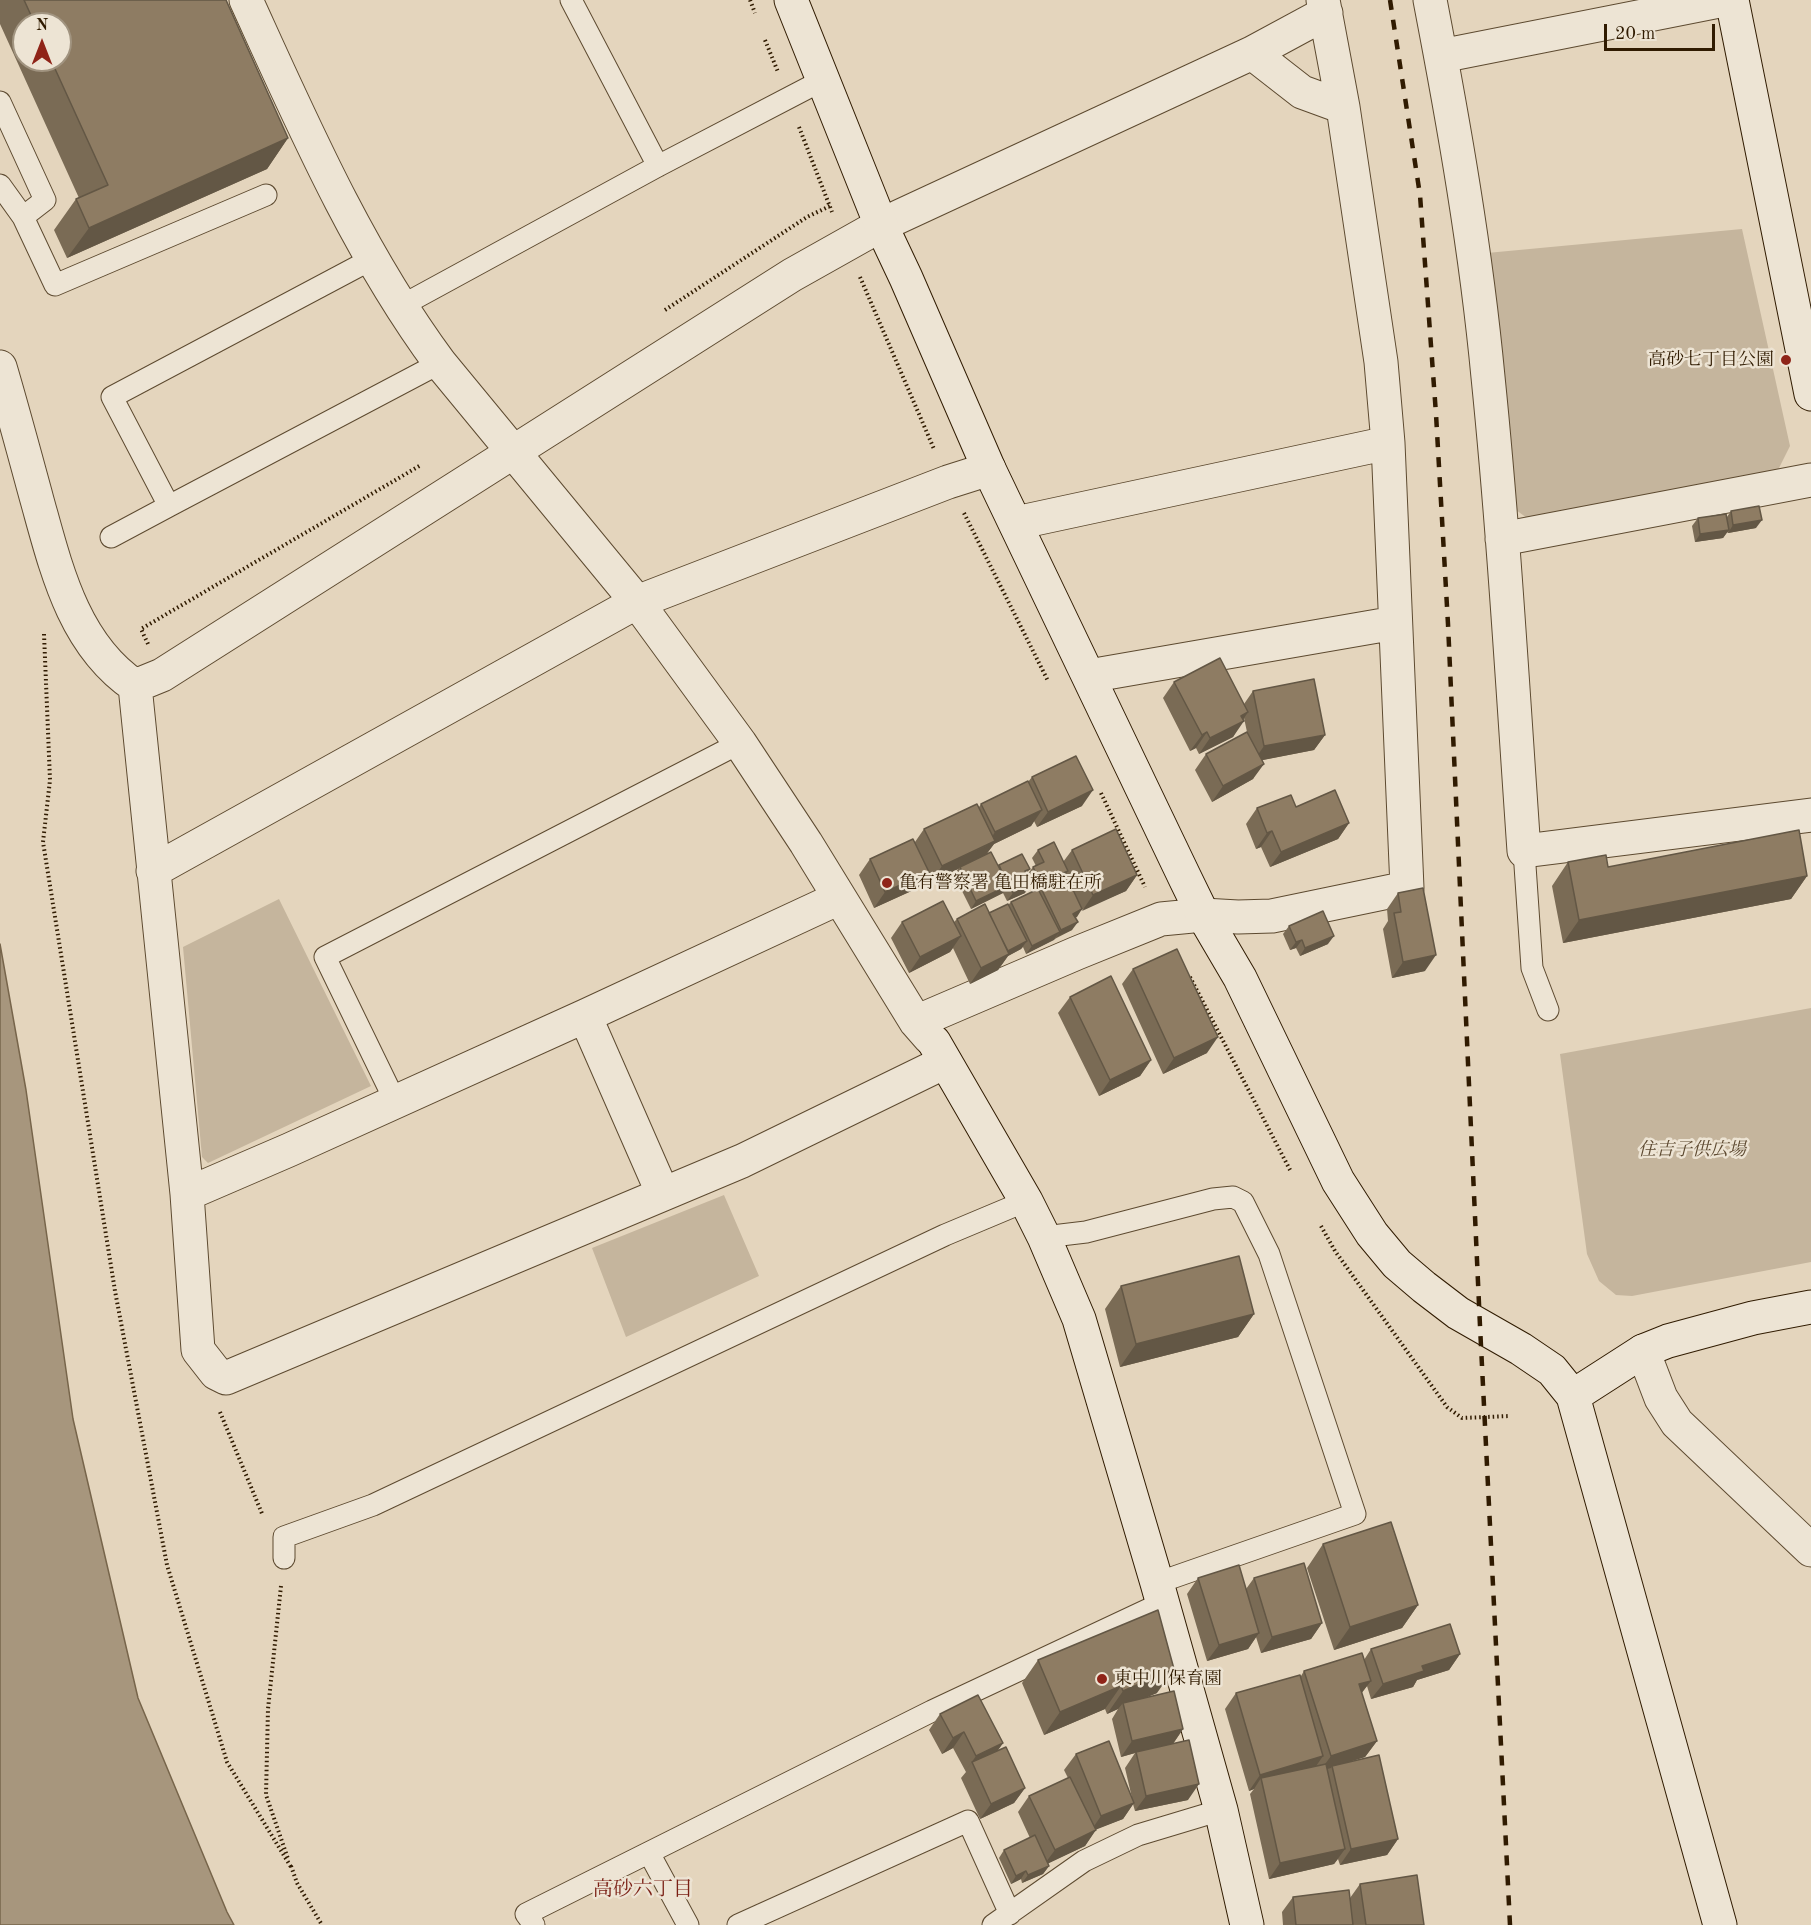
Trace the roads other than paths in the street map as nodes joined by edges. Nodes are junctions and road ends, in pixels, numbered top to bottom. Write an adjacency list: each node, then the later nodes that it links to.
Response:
1 (246, 0): 18 (street)
2 (571, 0): 13 (lane)
3 (791, 0): 10 (street)
4 (1430, 0): 9 (street)
5 (1724, 0): 9 (street)
6 (1732, 0): 19 (street)
7 (1325, 6): 8 (street); 12 (street)
8 (1252, 53): 12 (street); 17 (street)
9 (1441, 56): 31 (street)
10 (823, 80): 13 (lane); 17 (street)
11 (0, 102): 16 (lane)
12 (1343, 107): 24 (street)
13 (658, 166): 20 (lane)
14 (0, 185): 16 (lane)
15 (266, 195): 16 (lane)
16 (23, 217)
17 (881, 225): 25 (street); 26 (street)
18 (372, 259): 20 (street); 28 (lane)
19 (1801, 291): 23 (street)
20 (401, 306): 21 (street)
21 (440, 363): 25 (street); 28 (lane)
22 (0, 367): 35 (street)
23 (1811, 394)
24 (1388, 443): 29 (street); 33 (street)
25 (512, 451): 32 (street); 35 (street)
26 (989, 469): 29 (street); 32 (street)
27 (1811, 480): 31 (street)
28 (169, 506): 30 (lane)
29 (1016, 523): 34 (street)
30 (111, 537)
31 (1502, 539): 38 (street)
32 (637, 602): 36 (street); 39 (street)
33 (1395, 623): 34 (street); 41 (street)
34 (1089, 676): 41 (street)
35 (135, 686): 39 (street)
36 (740, 743): 40 (street); 45 (lane)
37 (1811, 815): 38 (street)
38 (1524, 851): 42 (lane)
39 (153, 871): 46 (street)
40 (839, 898): 43 (street); 44 (street)
41 (1203, 915): 44 (street); 52 (street)
42 (1548, 1010)
43 (585, 1016): 45 (street); 47 (street)
44 (932, 1042): 47 (street); 48 (street)
45 (395, 1101): 46 (street)
46 (187, 1194): 47 (street)
47 (663, 1194)
48 (1026, 1201): 49 (street); 53 (lane)
49 (1044, 1237): 55 (street); 55 (lane)
50 (1811, 1306): 51 (street)
51 (1643, 1351): 52 (street); 54 (street)
52 (1573, 1396): 63 (street)
53 (284, 1547)
54 (1811, 1550)
55 (1160, 1593): 56 (street); 57 (lane)
56 (1221, 1810): 58 (lane); 62 (street)
57 (649, 1853): 59 (lane); 60 (lane)
58 (1002, 1919): 61 (lane)
59 (534, 1925)
60 (688, 1925)
61 (738, 1925)
62 (1247, 1925)
63 (1720, 1925)

